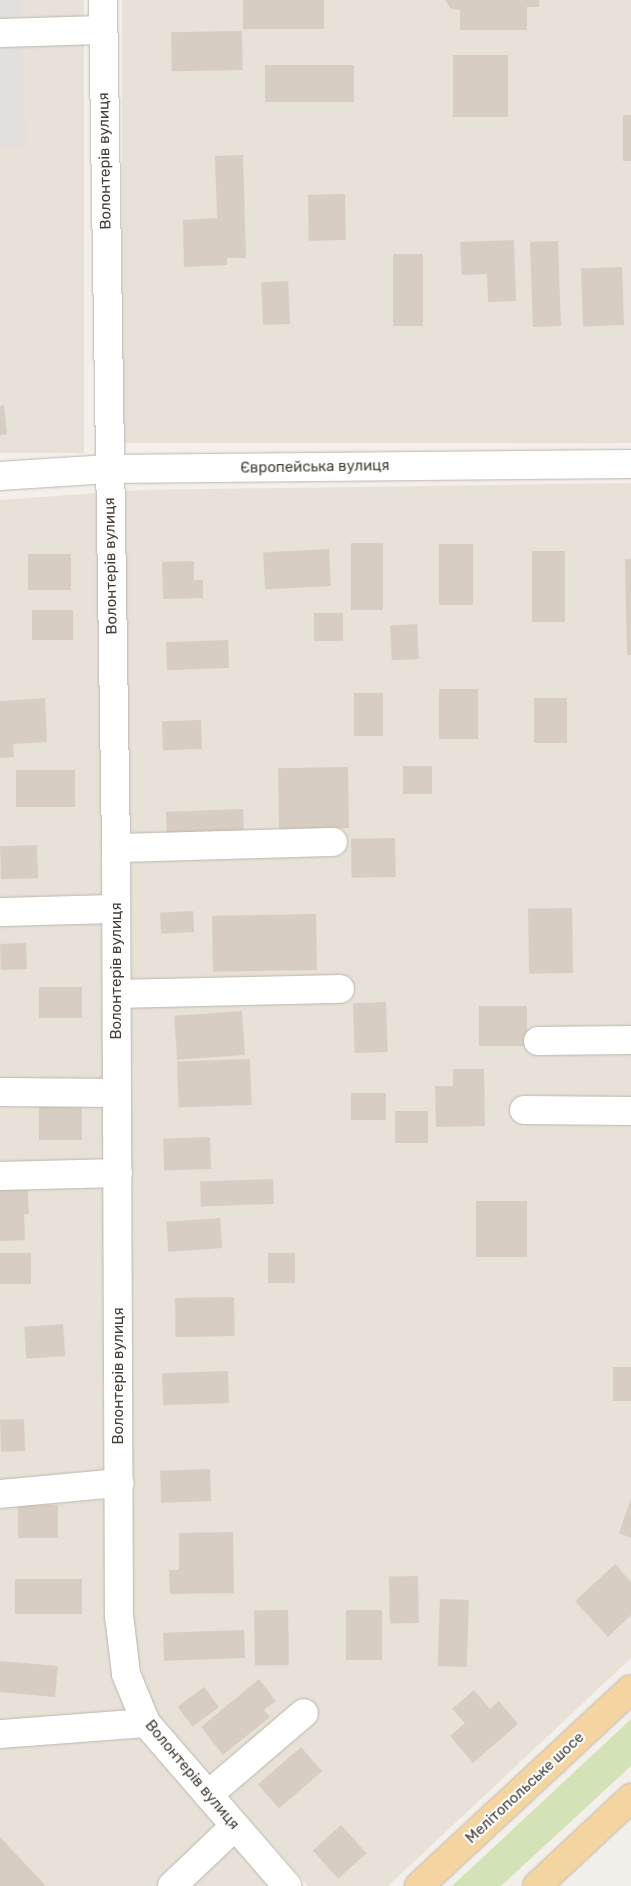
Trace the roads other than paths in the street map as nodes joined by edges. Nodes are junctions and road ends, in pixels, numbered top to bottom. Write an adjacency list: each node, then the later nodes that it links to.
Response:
1 (103, 0): 2 (street, Волонтерів вулиця)
2 (103, 30): 3 (street); 5 (street, Волонтерів вулиця)
3 (0, 33)
4 (631, 464): 5 (street, Європейська вулиця)
5 (109, 469): 6 (street, Європейська вулиця); 8 (street, Волонтерів вулиця)
6 (0, 476)
7 (333, 842): 8 (street)
8 (116, 848): 9 (street, Волонтерів вулиця)
9 (116, 909): 10 (street); 12 (street, Волонтерів вулиця)
10 (0, 912)
11 (340, 989): 12 (street)
12 (117, 994): 16 (street, Волонтерів вулиця)
13 (631, 1040): 14 (street)
14 (538, 1041)
15 (0, 1092): 16 (street)
16 (117, 1093): 19 (street, Волонтерів вулиця)
17 (524, 1110): 18 (street)
18 (631, 1111)
19 (118, 1173): 20 (street); 21 (street, Волонтерів вулиця)
20 (0, 1176)
21 (119, 1484): 22 (street); 25 (street, Волонтерів вулиця)
22 (0, 1494)
23 (631, 1689): 32 (main road, Мелітопольське шосе)
24 (304, 1713): 27 (street)
25 (146, 1723): 26 (street); 27 (street, Волонтерів вулиця)
26 (0, 1734)
27 (208, 1795): 29 (street, Волонтерів вулиця)
28 (631, 1798): 33 (main road)
29 (235, 1826): 30 (street); 31 (street, Волонтерів вулиця)
30 (172, 1886)
31 (287, 1886)
32 (419, 1886)
33 (537, 1886)

